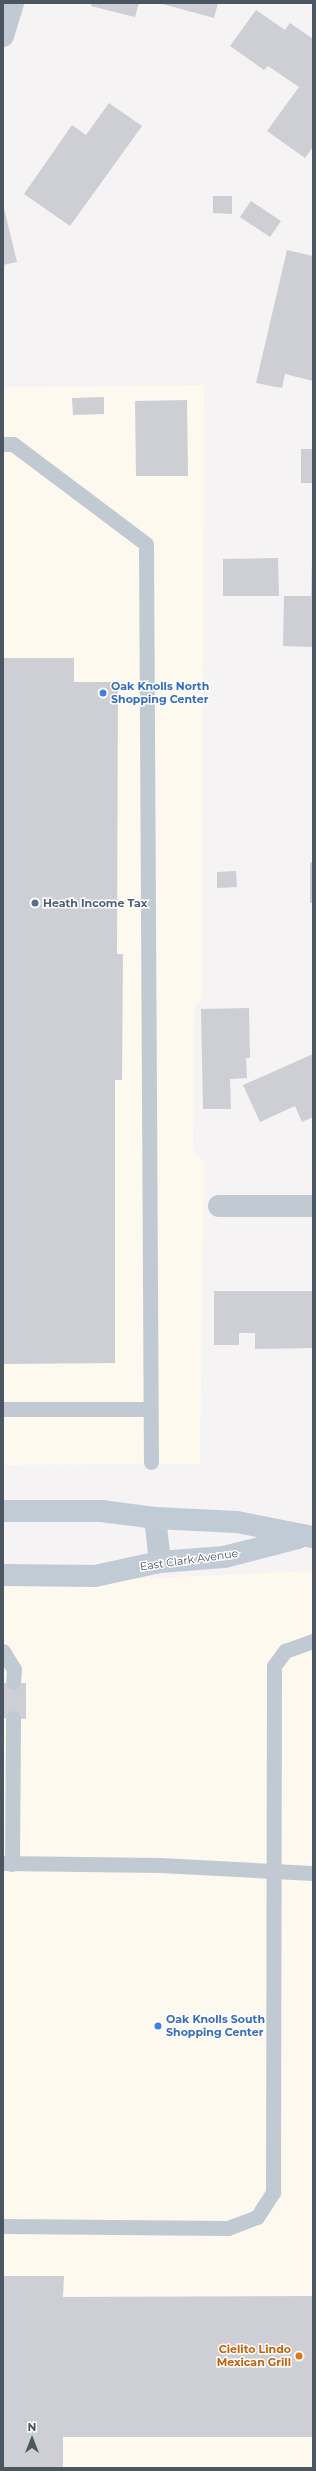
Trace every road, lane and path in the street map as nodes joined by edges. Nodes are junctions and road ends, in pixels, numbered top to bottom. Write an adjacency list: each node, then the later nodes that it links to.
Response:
1 (13, 3): 2 (street)
2 (3, 36)
3 (3, 444): 7 (lane)
4 (219, 1206): 5 (street)
5 (313, 1206)
6 (3, 1409): 7 (lane)
7 (150, 1409): 8 (lane)
8 (151, 1462)
9 (3, 1511): 10 (main road, East Clark Avenue)
10 (155, 1518): 11 (main road, East Clark Avenue); 12 (street)
11 (308, 1537): 12 (main road, East Clark Avenue)
12 (160, 1562): 13 (main road, East Clark Avenue)
13 (3, 1575)
14 (313, 1641): 19 (lane)
15 (3, 1651): 16 (lane)
16 (13, 1682)
17 (13, 1718): 18 (lane)
18 (8, 1864): 19 (lane)
19 (274, 1872): 20 (lane); 21 (lane)
20 (313, 1873)
21 (3, 2226)

